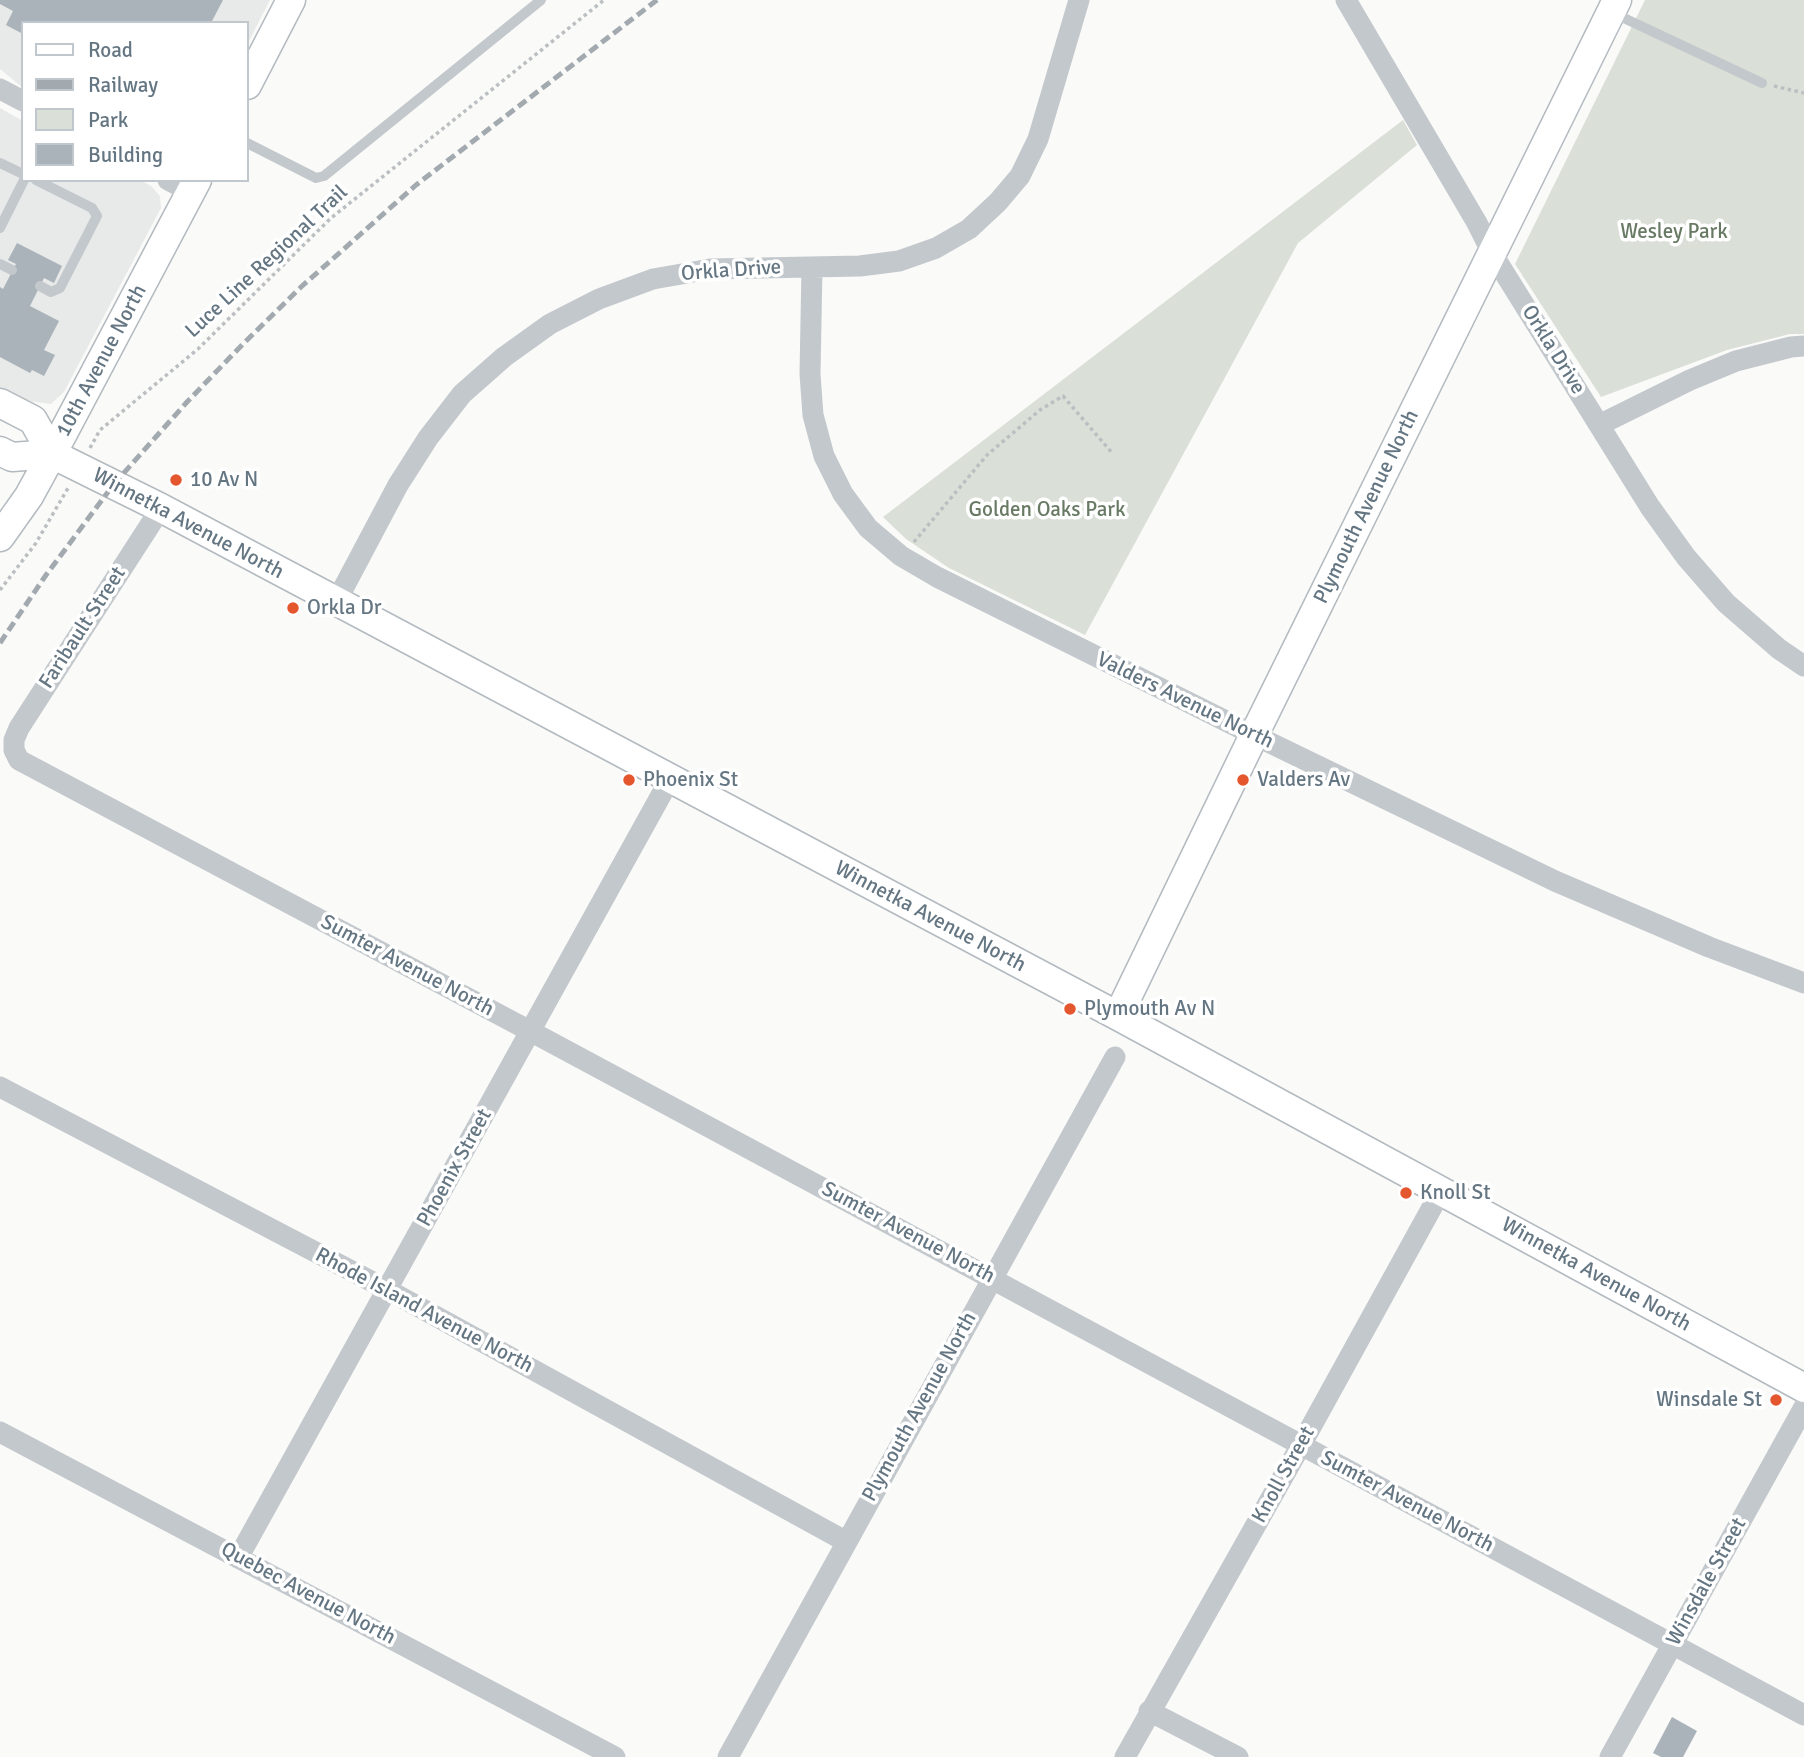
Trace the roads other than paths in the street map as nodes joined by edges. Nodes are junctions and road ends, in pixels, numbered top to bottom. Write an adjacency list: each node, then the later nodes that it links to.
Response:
1 (291, 0): 6 (main road)
2 (541, 0): 10 (lane)
3 (1079, 0): 19 (street, Orkla Drive)
4 (1346, 0): 17 (street, Orkla Drive)
5 (1614, 6): 7 (lane); 17 (main road, Plymouth Avenue North)
6 (248, 83)
7 (1762, 83)
8 (0, 89): 9 (street)
9 (21, 100)
10 (248, 144)
11 (0, 163): 12 (lane)
12 (21, 173)
13 (23, 182): 16 (lane)
14 (40, 182): 21 (lane)
15 (185, 184): 26 (main road, 10th Avenue North)
16 (0, 228)
17 (1492, 253): 24 (street, Orkla Drive); 31 (main road, Plymouth Avenue North)
18 (0, 264): 20 (lane)
19 (812, 267): 29 (street, Orkla Drive); 31 (street, Valders Avenue North)
20 (12, 271)
21 (40, 286)
22 (1804, 346): 24 (street)
23 (0, 403): 26 (main road)
24 (1600, 425): 30 (street, Orkla Drive)
25 (0, 451): 26 (main road)
26 (52, 454): 27 (main road, Winnetka Avenue North); 28 (main road, 10th Avenue North)
27 (161, 508): 29 (main road, Winnetka Avenue North); 32 (street, Faribault Street)
28 (0, 537)
29 (336, 602): 33 (main road, Winnetka Avenue North)
30 (1804, 666)
31 (1254, 735): 34 (street, Valders Avenue North); 35 (main road, Plymouth Avenue North)
32 (14, 750): 36 (street, Sumter Avenue North)
33 (670, 779): 35 (main road, Winnetka Avenue North); 36 (street, Phoenix Street)
34 (1804, 983)
35 (1118, 1016): 39 (main road, Winnetka Avenue North)
36 (530, 1031): 40 (street, Sumter Avenue North); 41 (street, Phoenix Street)
37 (1115, 1057): 40 (street, Plymouth Avenue North)
38 (0, 1087): 41 (street, Rhode Island Avenue North)
39 (1441, 1191): 42 (main road, Winnetka Avenue North); 45 (street, Knoll Street)
40 (993, 1278): 45 (street, Sumter Avenue North); 46 (street, Plymouth Avenue North)
41 (388, 1290): 46 (street, Rhode Island Avenue North); 47 (street, Phoenix Street)
42 (1804, 1388)
43 (1804, 1407): 48 (street, Winsdale Street)
44 (0, 1432): 47 (street, Quebec Avenue North)
45 (1301, 1445): 48 (street, Sumter Avenue North); 49 (street, Knoll Street)
46 (845, 1541): 52 (street, Plymouth Avenue North)
47 (238, 1558): 51 (street, Quebec Avenue North)
48 (1673, 1644): 50 (street, Sumter Avenue North); 55 (street, Winsdale Street)
49 (1149, 1711): 53 (street, Knoll Street); 54 (street)
50 (1804, 1715)
51 (615, 1757)
52 (728, 1757)
53 (1125, 1757)
54 (1238, 1757)
55 (1610, 1757)

